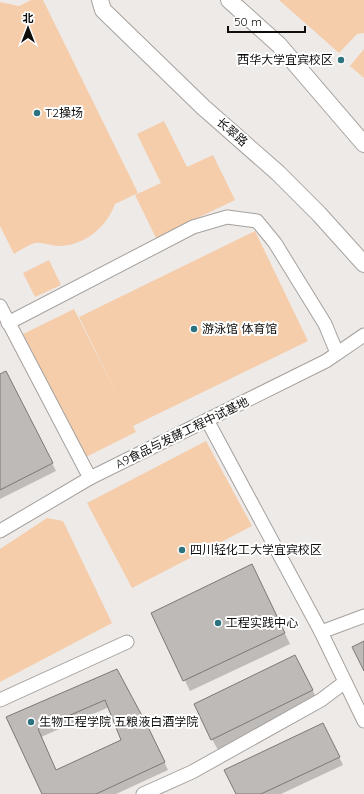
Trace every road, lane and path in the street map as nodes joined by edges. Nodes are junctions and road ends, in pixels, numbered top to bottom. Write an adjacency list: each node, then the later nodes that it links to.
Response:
1 (100, 0): 4 (main road, 长翠路)
2 (229, 0): 3 (main road)
3 (364, 144)
4 (364, 264)
5 (0, 306): 6 (street)
6 (8, 322): 8 (street); 10 (street)
7 (364, 335): 8 (street, A9食品与发酵工程中试基地)
8 (337, 353): 9 (street, A9食品与发酵工程中试基地)
9 (207, 420): 10 (street, A9食品与发酵工程中试基地); 13 (street)
10 (90, 478): 11 (street, A9食品与发酵工程中试基地)
11 (0, 531)
12 (364, 616): 13 (street)
13 (321, 632): 15 (street)
14 (127, 642): 16 (street)
15 (345, 682): 17 (street); 18 (street)
16 (0, 700)
17 (364, 721)
18 (143, 794)

